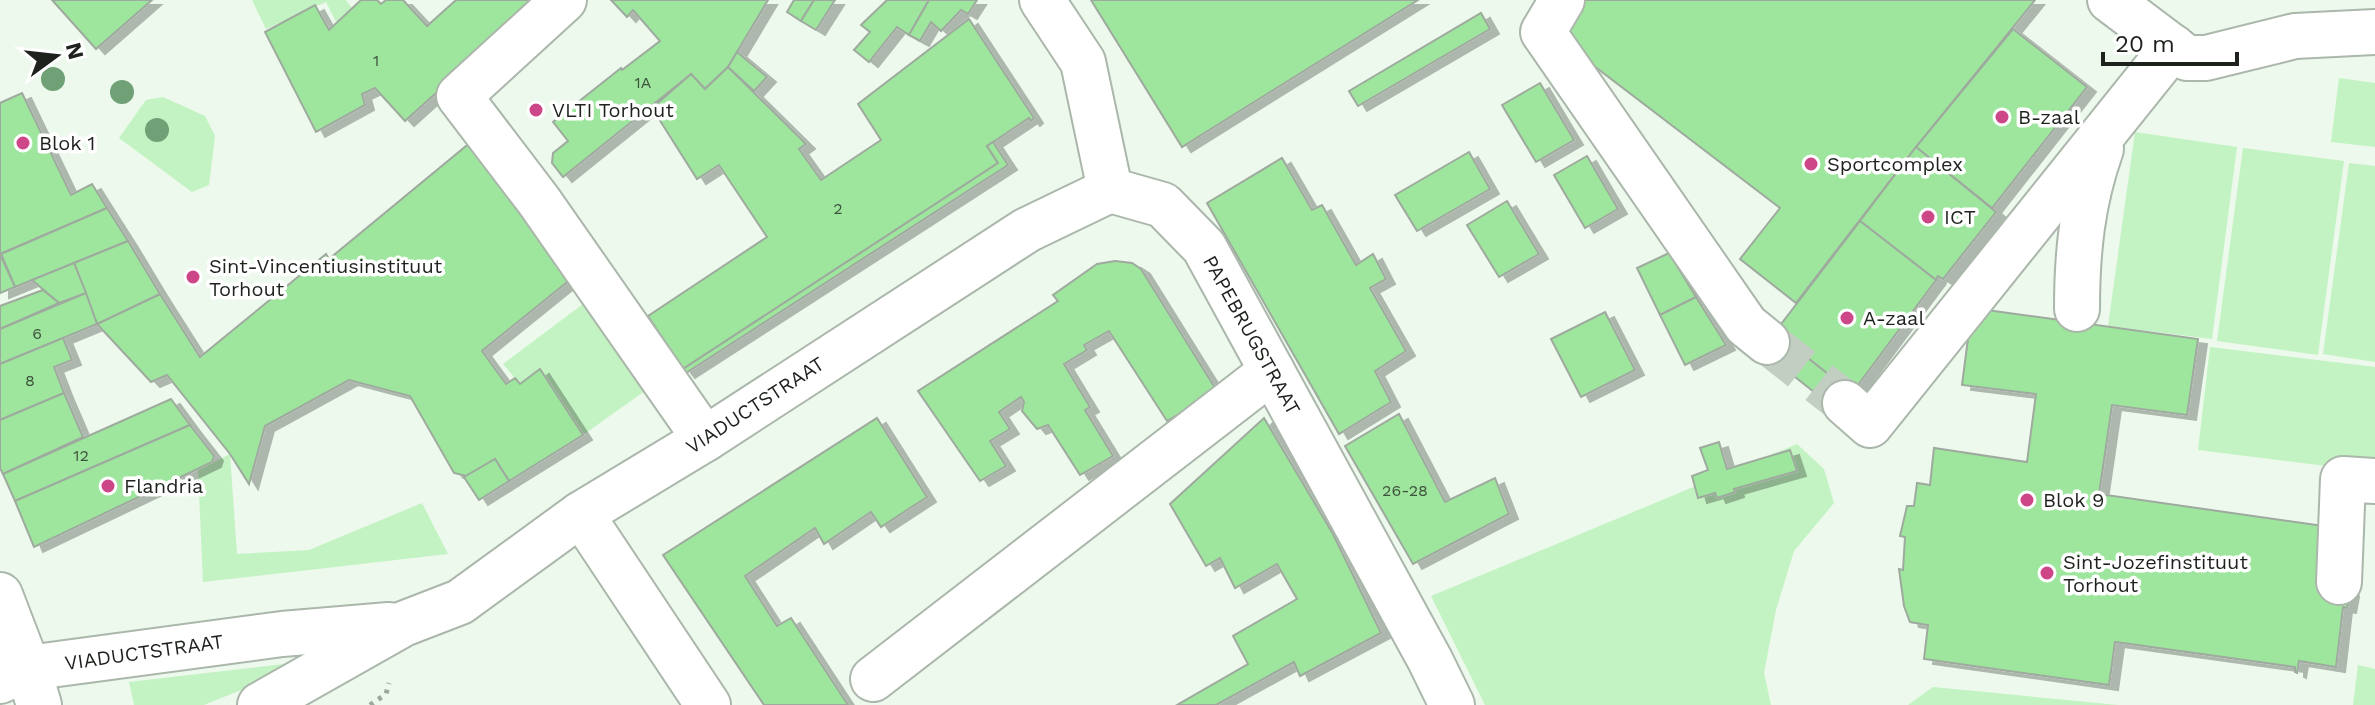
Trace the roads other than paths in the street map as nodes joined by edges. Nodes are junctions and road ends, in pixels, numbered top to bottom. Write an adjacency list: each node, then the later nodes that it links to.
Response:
1 (564, 0): 13 (street)
2 (1042, 0): 8 (street)
3 (1562, 0): 10 (street)
4 (2110, 0): 6 (street)
5 (2375, 32): 6 (street)
6 (2173, 47): 7 (street)
7 (2108, 128): 9 (street); 12 (street)
8 (1110, 190): 11 (street, PAPEBRUGSTRAAT); 13 (street, VIADUCTSTRAAT)
9 (2077, 309)
10 (1767, 342)
11 (1272, 371): 19 (street); 23 (street, PAPEBRUGSTRAAT)
12 (1845, 403)
13 (705, 439): 15 (street, VIADUCTSTRAAT)
14 (2375, 481): 16 (street)
15 (581, 514): 18 (street, VIADUCTSTRAAT); 22 (street)
16 (2339, 582)
17 (0, 595): 20 (street)
18 (403, 624): 20 (street, VIADUCTSTRAAT); 21 (street, VIADUCTSTRAAT)
19 (873, 679)
20 (23, 684)
21 (260, 705)
22 (708, 705)
23 (1452, 705)

